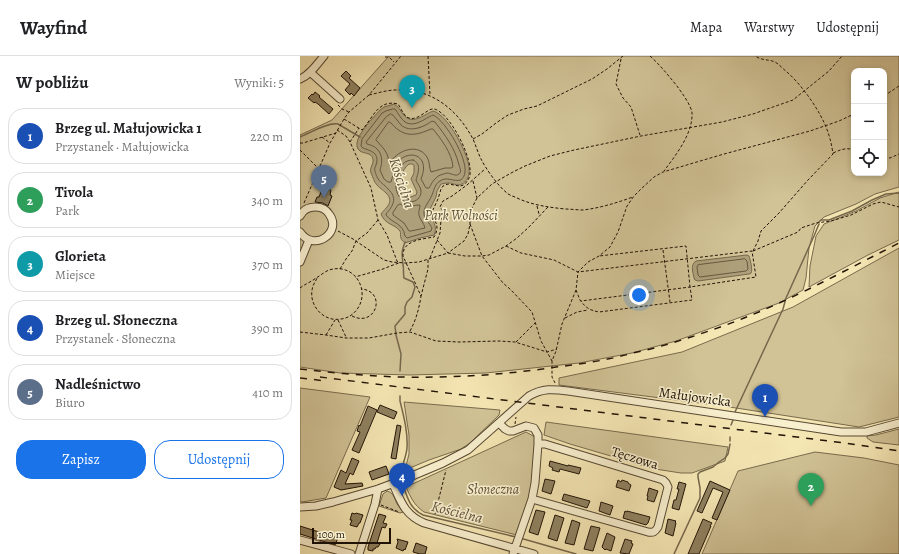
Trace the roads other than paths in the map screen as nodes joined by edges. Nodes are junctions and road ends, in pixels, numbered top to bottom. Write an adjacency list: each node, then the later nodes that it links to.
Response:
1 (324, 56): 2 (street)
2 (310, 72): 3 (street); 4 (street)
3 (300, 79)
4 (340, 99)
5 (301, 214): 7 (street)
6 (300, 232): 7 (street)
7 (309, 240): 8 (street)
8 (300, 262)
9 (499, 423): 10 (street, Małujowicka); 11 (street); 12 (street, Małujowicka)
10 (899, 423)
11 (538, 444): 14 (street); 14 (street, Tęczowa)
12 (399, 482): 13 (street, Małujowicka); 17 (street)
13 (378, 489): 15 (street, Małujowicka); 19 (street)
14 (532, 499): 17 (street)
15 (300, 507)
16 (300, 540): 18 (street)
17 (516, 545): 20 (street)
18 (351, 554)
19 (360, 554)
20 (534, 554)

